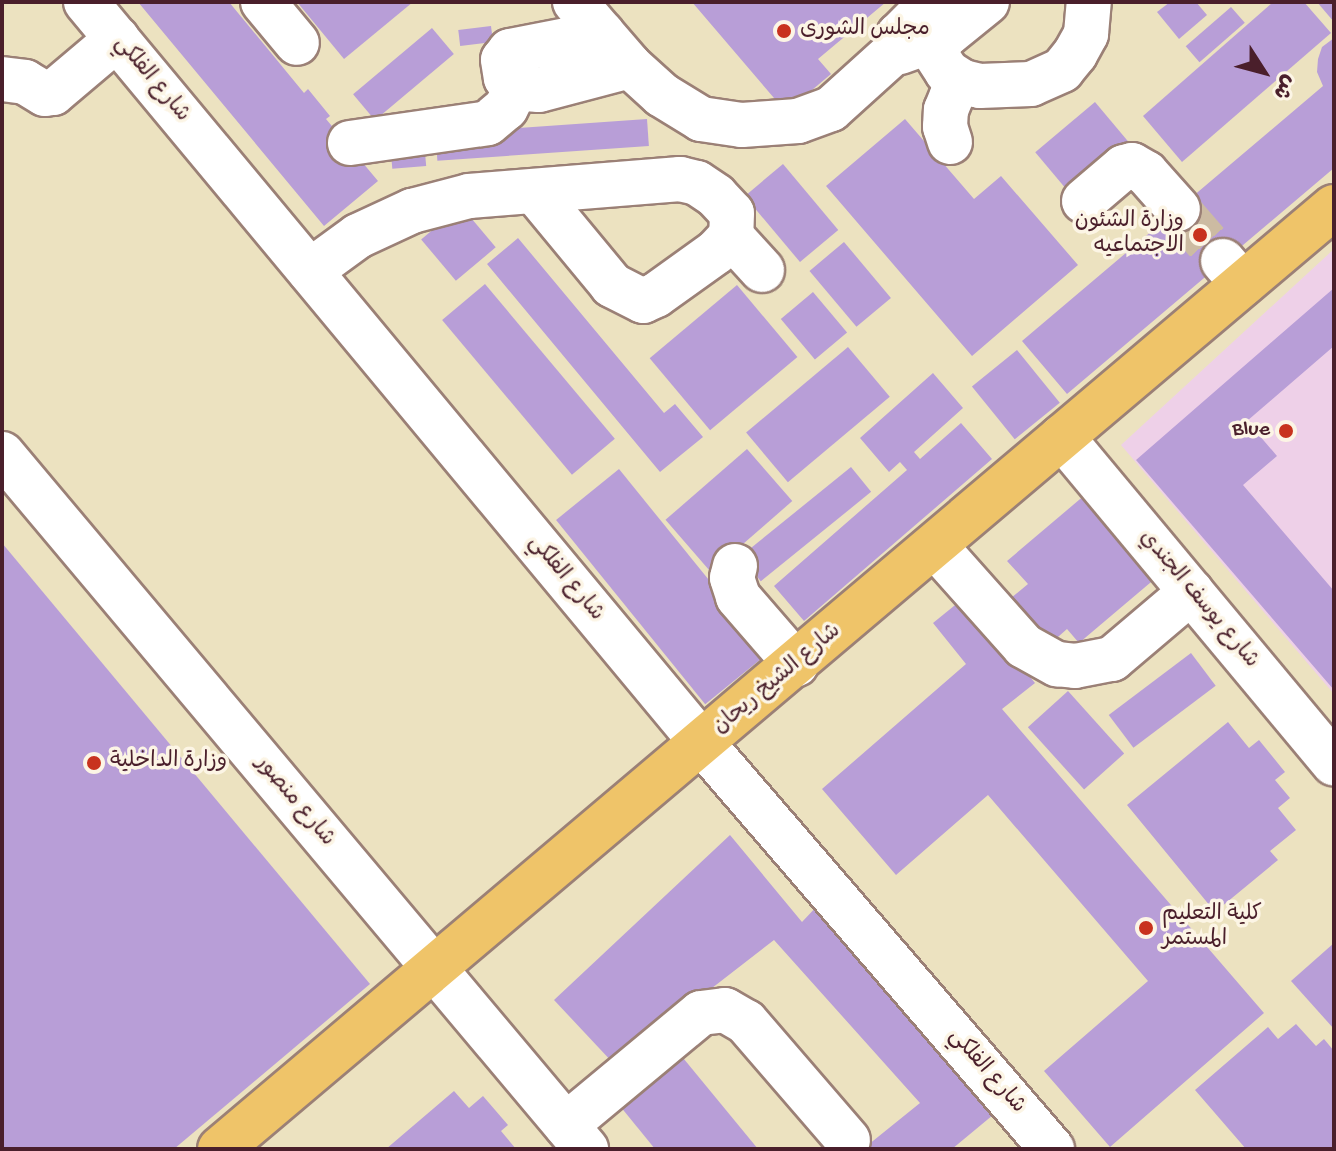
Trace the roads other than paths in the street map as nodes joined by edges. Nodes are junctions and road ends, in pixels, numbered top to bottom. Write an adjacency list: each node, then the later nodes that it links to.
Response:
1 (86, 2): 7 (street, شارع الفلكي)
2 (263, 2): 8 (street)
3 (987, 2): 6 (street)
4 (1089, 2): 11 (street)
5 (588, 18): 9 (street); 12 (street)
6 (918, 33): 9 (street); 11 (street)
7 (117, 39): 10 (street); 21 (street, شارع الفلكي)
8 (297, 43)
9 (630, 66): 12 (street)
10 (2, 79)
11 (963, 82): 13 (street)
12 (517, 85): 14 (street)
13 (950, 142)
14 (350, 143)
15 (535, 192): 19 (street); 19 (street); 21 (street)
16 (1084, 201): 18 (street)
17 (1334, 207): 22 (main road, شارع الشيخ ريحان)
18 (1178, 209)
19 (731, 236): 20 (street)
20 (762, 270)
21 (310, 271): 28 (street, شارع الفلكي)
22 (1062, 437): 24 (main road, شارع الشيخ ريحان); 26 (street, شارع يوسف الجندي)
23 (2, 454): 30 (street, شارع منصور)
24 (935, 546): 26 (street); 27 (main road, شارع الشيخ ريحان)
25 (735, 566): 27 (street)
26 (1191, 592): 29 (street, شارع يوسف الجندي)
27 (796, 664): 28 (main road, شارع الشيخ ريحان)
28 (703, 744): 30 (main road, شارع الشيخ ريحان); 34 (street, شارع الفلكي)
29 (1334, 764)
30 (432, 967): 31 (street, شارع منصور); 33 (main road, شارع الشيخ ريحان)
31 (576, 1137): 32 (street)
32 (848, 1140)
33 (220, 1149)
34 (1052, 1149)

